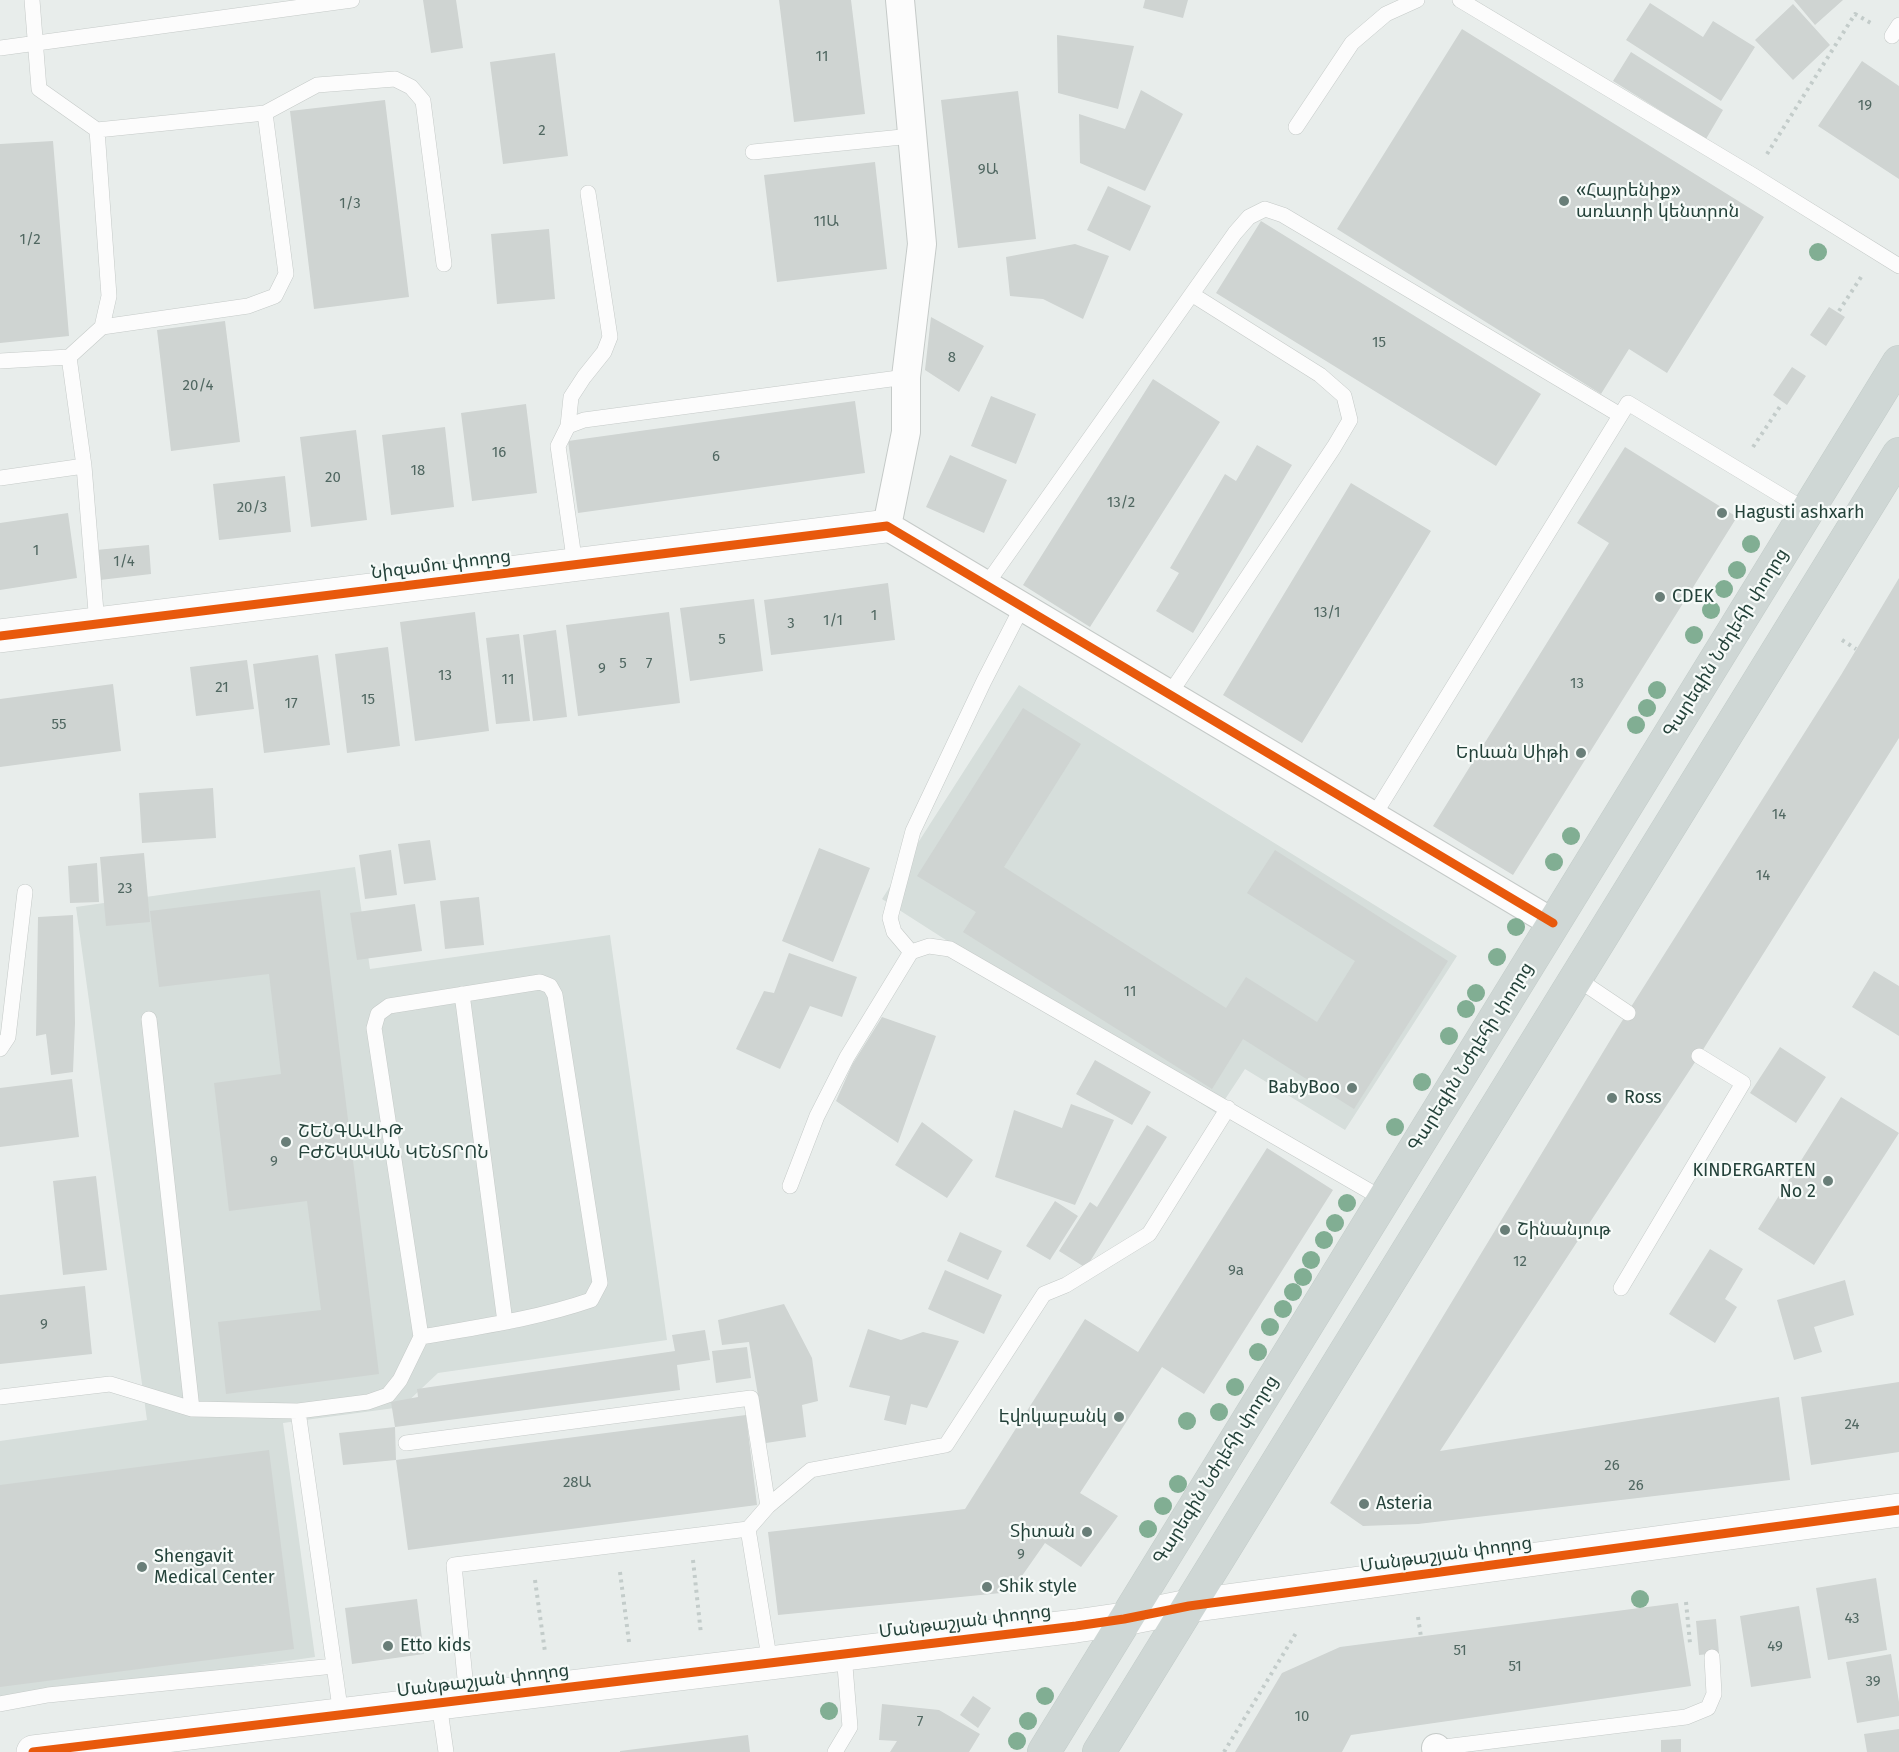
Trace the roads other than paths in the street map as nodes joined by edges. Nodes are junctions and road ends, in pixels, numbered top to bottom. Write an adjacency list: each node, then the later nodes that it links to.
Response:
1 (32, 0): 6 (lane)
2 (352, 0): 6 (lane)
3 (900, 0): 11 (street)
4 (1417, 0): 9 (lane)
5 (1460, 0): 15 (lane)
6 (37, 44): 7 (lane); 10 (lane)
7 (0, 48)
8 (265, 113): 10 (lane); 14 (lane); 17 (lane)
9 (1296, 127)
10 (97, 130): 17 (lane)
11 (912, 136): 12 (lane); 21 (street)
12 (753, 152)
13 (588, 193): 23 (lane)
14 (444, 264)
15 (1899, 266)
16 (1193, 296): 22 (lane); 30 (lane); 34 (lane)
17 (102, 327): 18 (lane)
18 (69, 357): 19 (lane); 25 (lane)
19 (0, 361)
20 (1899, 362): 27 (main road, Գարեգին Նժդեհի փողոց)
21 (906, 377): 23 (lane); 28 (street)
22 (1620, 415): 27 (lane); 35 (lane)
23 (568, 426): 29 (lane)
24 (1899, 454): 39 (main road)
25 (84, 466): 26 (lane); 32 (lane)
26 (0, 478)
27 (1807, 511): 37 (main road, Գարեգին Նժդեհի փողոց)
28 (887, 526): 29 (street, Նիզամու փողոց); 30 (street)
29 (575, 565): 32 (street, Նիզամու փողոց)
30 (987, 585): 31 (street)
31 (1022, 607): 34 (street); 38 (lane)
32 (97, 624): 33 (street, Նիզամու փողոց)
33 (0, 636)
34 (1169, 695): 35 (street)
35 (1373, 817): 37 (street)
36 (25, 892): 43 (lane)
37 (1552, 924): 47 (main road, Գարեգին Նժդեհի փողոց)
38 (911, 952): 45 (lane); 46 (lane)
39 (1576, 978): 41 (lane); 58 (main road)
40 (462, 994): 49 (lane); 49 (lane); 50 (lane)
41 (1628, 1013)
42 (149, 1019): 52 (lane)
43 (0, 1049)
44 (1699, 1056): 48 (lane)
45 (1228, 1108): 47 (lane); 55 (lane)
46 (790, 1186)
47 (1383, 1198): 59 (main road, Գարեգին Նժդեհի փողոց)
48 (1622, 1288)
49 (505, 1322): 50 (lane)
50 (421, 1337): 53 (lane)
51 (0, 1397): 52 (lane)
52 (192, 1409): 53 (lane)
53 (298, 1411): 63 (lane)
54 (406, 1443): 55 (lane)
55 (768, 1506): 57 (lane)
56 (1899, 1510): 58 (street, Մանթաշյան փողոց)
57 (748, 1529): 62 (lane); 64 (lane)
58 (1189, 1606): 59 (street, Մանթաշյան փողոց); 73 (main road)
59 (1124, 1620): 60 (street, Մանթաշյան փողոց); 72 (main road, Գարեգին Նժդեհի փողոց)
60 (844, 1653): 62 (street, Մանթաշյան փողոց); 71 (lane)
61 (1712, 1657): 68 (lane)
62 (770, 1663): 64 (street, Մանթաշյան փողոց)
63 (334, 1666): 65 (lane); 66 (lane)
64 (453, 1701): 66 (street, Մանթաշյան փողոց); 70 (lane)
65 (0, 1704)
66 (341, 1715): 67 (street, Մանթաշյան փողոց)
67 (96, 1748): 69 (street, Մանթաշյան փողոց)
68 (1437, 1750)
69 (33, 1752)
70 (446, 1752)
71 (835, 1752)
72 (1044, 1752)
73 (1098, 1752)

